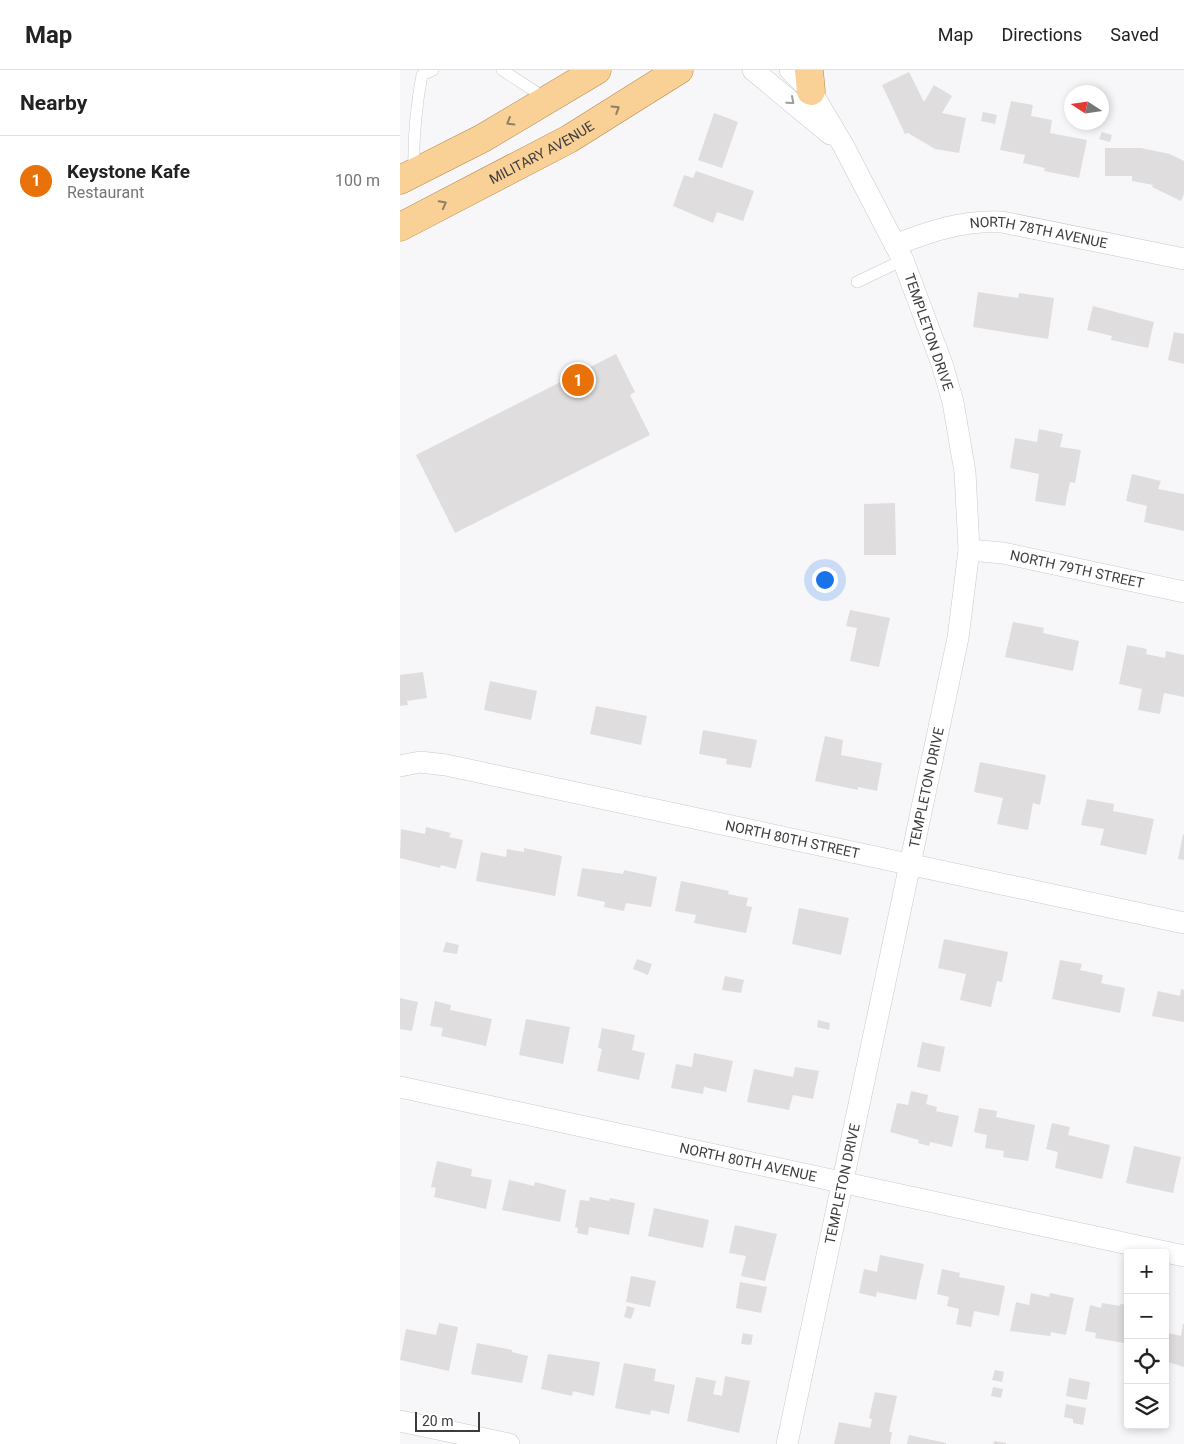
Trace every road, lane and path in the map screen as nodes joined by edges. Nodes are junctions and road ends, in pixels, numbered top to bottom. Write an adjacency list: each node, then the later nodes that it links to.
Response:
1 (432, 70): 10 (lane)
2 (502, 70): 8 (lane)
3 (679, 70): 11 (main road, MILITARY AVENUE, one-way to 3)
4 (753, 70): 9 (street, TEMPLETON DRIVE, one-way to 9)
5 (790, 70): 7 (street, TEMPLETON DRIVE)
6 (588, 74): 8 (main road)
7 (810, 80): 9 (street, TEMPLETON DRIVE)
8 (548, 99): 10 (main road, one-way to 10)
9 (843, 146): 12 (street, TEMPLETON DRIVE)
10 (407, 177)
11 (400, 226)
12 (899, 252): 13 (street, NORTH 78TH AVENUE); 14 (lane); 15 (street, TEMPLETON DRIVE)
13 (1184, 260)
14 (857, 282)
15 (969, 550): 16 (street, NORTH 79TH STREET); 18 (street, TEMPLETON DRIVE)
16 (1184, 592)
17 (400, 766): 18 (street, NORTH 80TH STREET)
18 (910, 864): 19 (street, NORTH 80TH STREET); 21 (street, TEMPLETON DRIVE)
19 (1184, 923)
20 (400, 1087): 21 (street, NORTH 80TH AVENUE)
21 (841, 1182): 22 (street, NORTH 80TH AVENUE); 25 (street, TEMPLETON DRIVE)
22 (1184, 1256)
23 (400, 1421): 24 (street)
24 (509, 1444)
25 (786, 1444)

